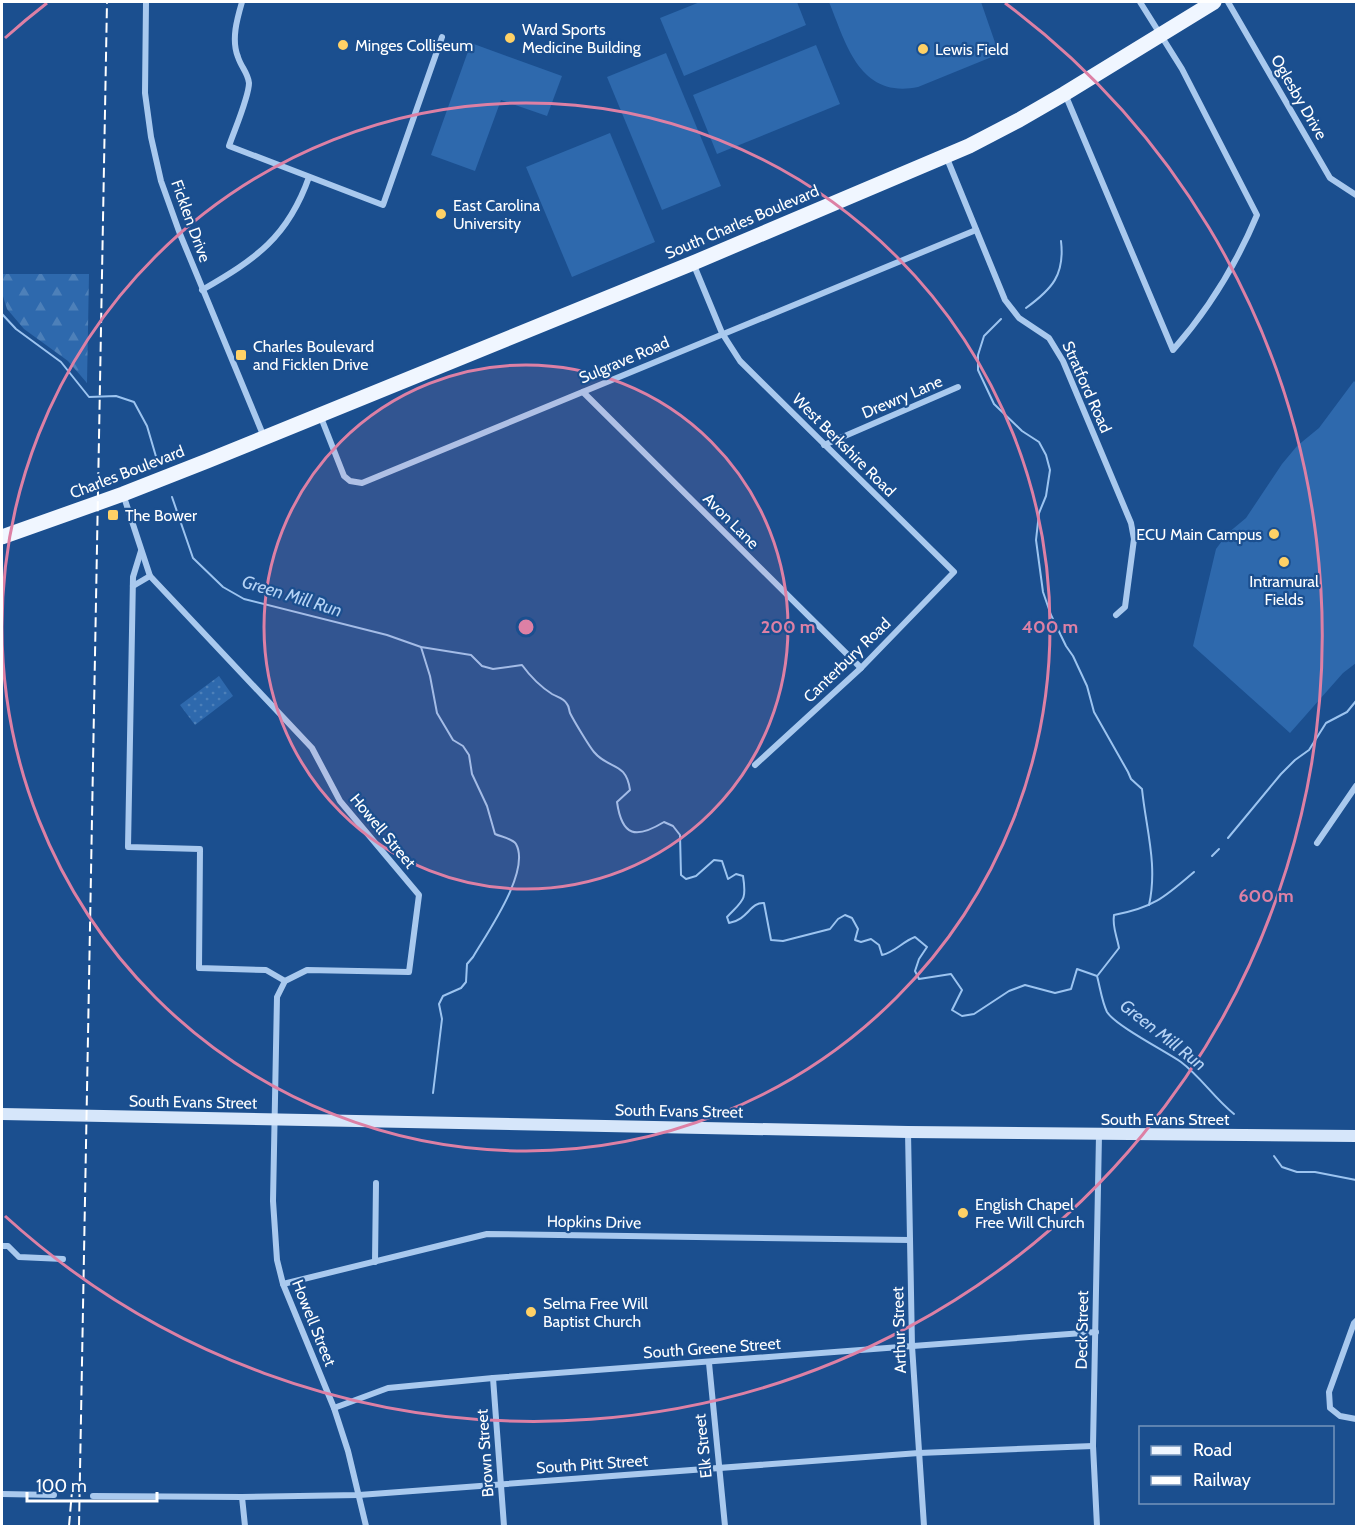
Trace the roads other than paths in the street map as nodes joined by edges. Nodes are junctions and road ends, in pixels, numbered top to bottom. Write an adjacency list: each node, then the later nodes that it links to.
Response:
1 (146, 2): 14 (street, Ficklen Drive)
2 (242, 2): 10 (street)
3 (1140, 2): 6 (street)
4 (1214, 2): 6 (main road, South Charles Boulevard)
5 (1228, 2): 11 (street, Oglesby Drive)
6 (1161, 35): 8 (main road, South Charles Boulevard); 8 (street)
7 (442, 37): 10 (street)
8 (1064, 94): 9 (main road, South Charles Boulevard)
9 (946, 156): 12 (street, Stratford Road); 13 (main road, South Charles Boulevard)
10 (309, 177): 14 (street)
11 (1356, 195)
12 (976, 230): 15 (street, Sulgrave Road); 27 (street, Stratford Road)
13 (693, 263): 15 (street, West Berkshire Road); 18 (main road, South Charles Boulevard)
14 (202, 290): 19 (street, Ficklen Drive)
15 (722, 333): 17 (street, Sulgrave Road); 20 (street, West Berkshire Road)
16 (958, 387): 20 (street, Drewry Lane)
17 (583, 392): 18 (street, Sulgrave Road); 28 (street, Avon Lane)
18 (320, 415): 19 (main road, South Charles Boulevard)
19 (264, 437): 21 (main road, Charles Boulevard)
20 (824, 445): 24 (street, West Berkshire Road)
21 (123, 494): 22 (main road, Charles Boulevard); 23 (street, Howell Street)
22 (2, 537)
23 (141, 551): 25 (street, Howell Street); 26 (street)
24 (954, 572): 28 (street, Canterbury Road)
25 (150, 576): 26 (street); 32 (street, Howell Street)
26 (132, 586): 32 (street)
27 (1116, 615)
28 (861, 668): 29 (street, Canterbury Road)
29 (755, 765)
30 (1356, 786): 31 (street)
31 (1317, 843)
32 (285, 981): 34 (street, Howell Street)
33 (2, 1114): 34 (main road, South Evans Street)
34 (274, 1120): 35 (main road, South Evans Street); 43 (street, Howell Street)
35 (908, 1132): 36 (main road, South Evans Street); 39 (street, Arthur Street)
36 (1099, 1135): 37 (main road, South Evans Street); 45 (street, Deck Street)
37 (1356, 1136)
38 (376, 1183): 42 (street)
39 (910, 1240): 42 (street, Hopkins Drive); 46 (street, Arthur Street)
40 (2, 1246): 41 (street)
41 (63, 1259)
42 (375, 1262): 43 (street, Hopkins Drive)
43 (283, 1284): 49 (street, Howell Street)
44 (1356, 1321): 50 (street)
45 (1096, 1332): 46 (street, South Greene Street); 51 (street, Deck Street)
46 (912, 1346): 47 (street, South Greene Street); 52 (street, Arthur Street)
47 (709, 1363): 48 (street, South Greene Street); 53 (street, Elk Street)
48 (493, 1378): 49 (street, South Greene Street); 54 (street, Brown Street)
49 (334, 1408): 57 (street, Howell Street)
50 (1356, 1419)
51 (1093, 1446): 52 (street, South Pitt Street); 65 (street, Deck Street)
52 (919, 1453): 53 (street, South Pitt Street); 64 (street, Arthur Street)
53 (719, 1467): 54 (street, South Pitt Street); 63 (street, Elk Street)
54 (501, 1484): 57 (street, South Pitt Street); 62 (street, Brown Street)
55 (2, 1494): 56 (street)
56 (54, 1495)
57 (359, 1495): 59 (street, South Pitt Street); 61 (street, Howell Street)
58 (93, 1496): 59 (street, South Pitt Street)
59 (242, 1497): 60 (street)
60 (246, 1527)
61 (366, 1527)
62 (504, 1527)
63 (725, 1527)
64 (924, 1527)
65 (1097, 1527)

